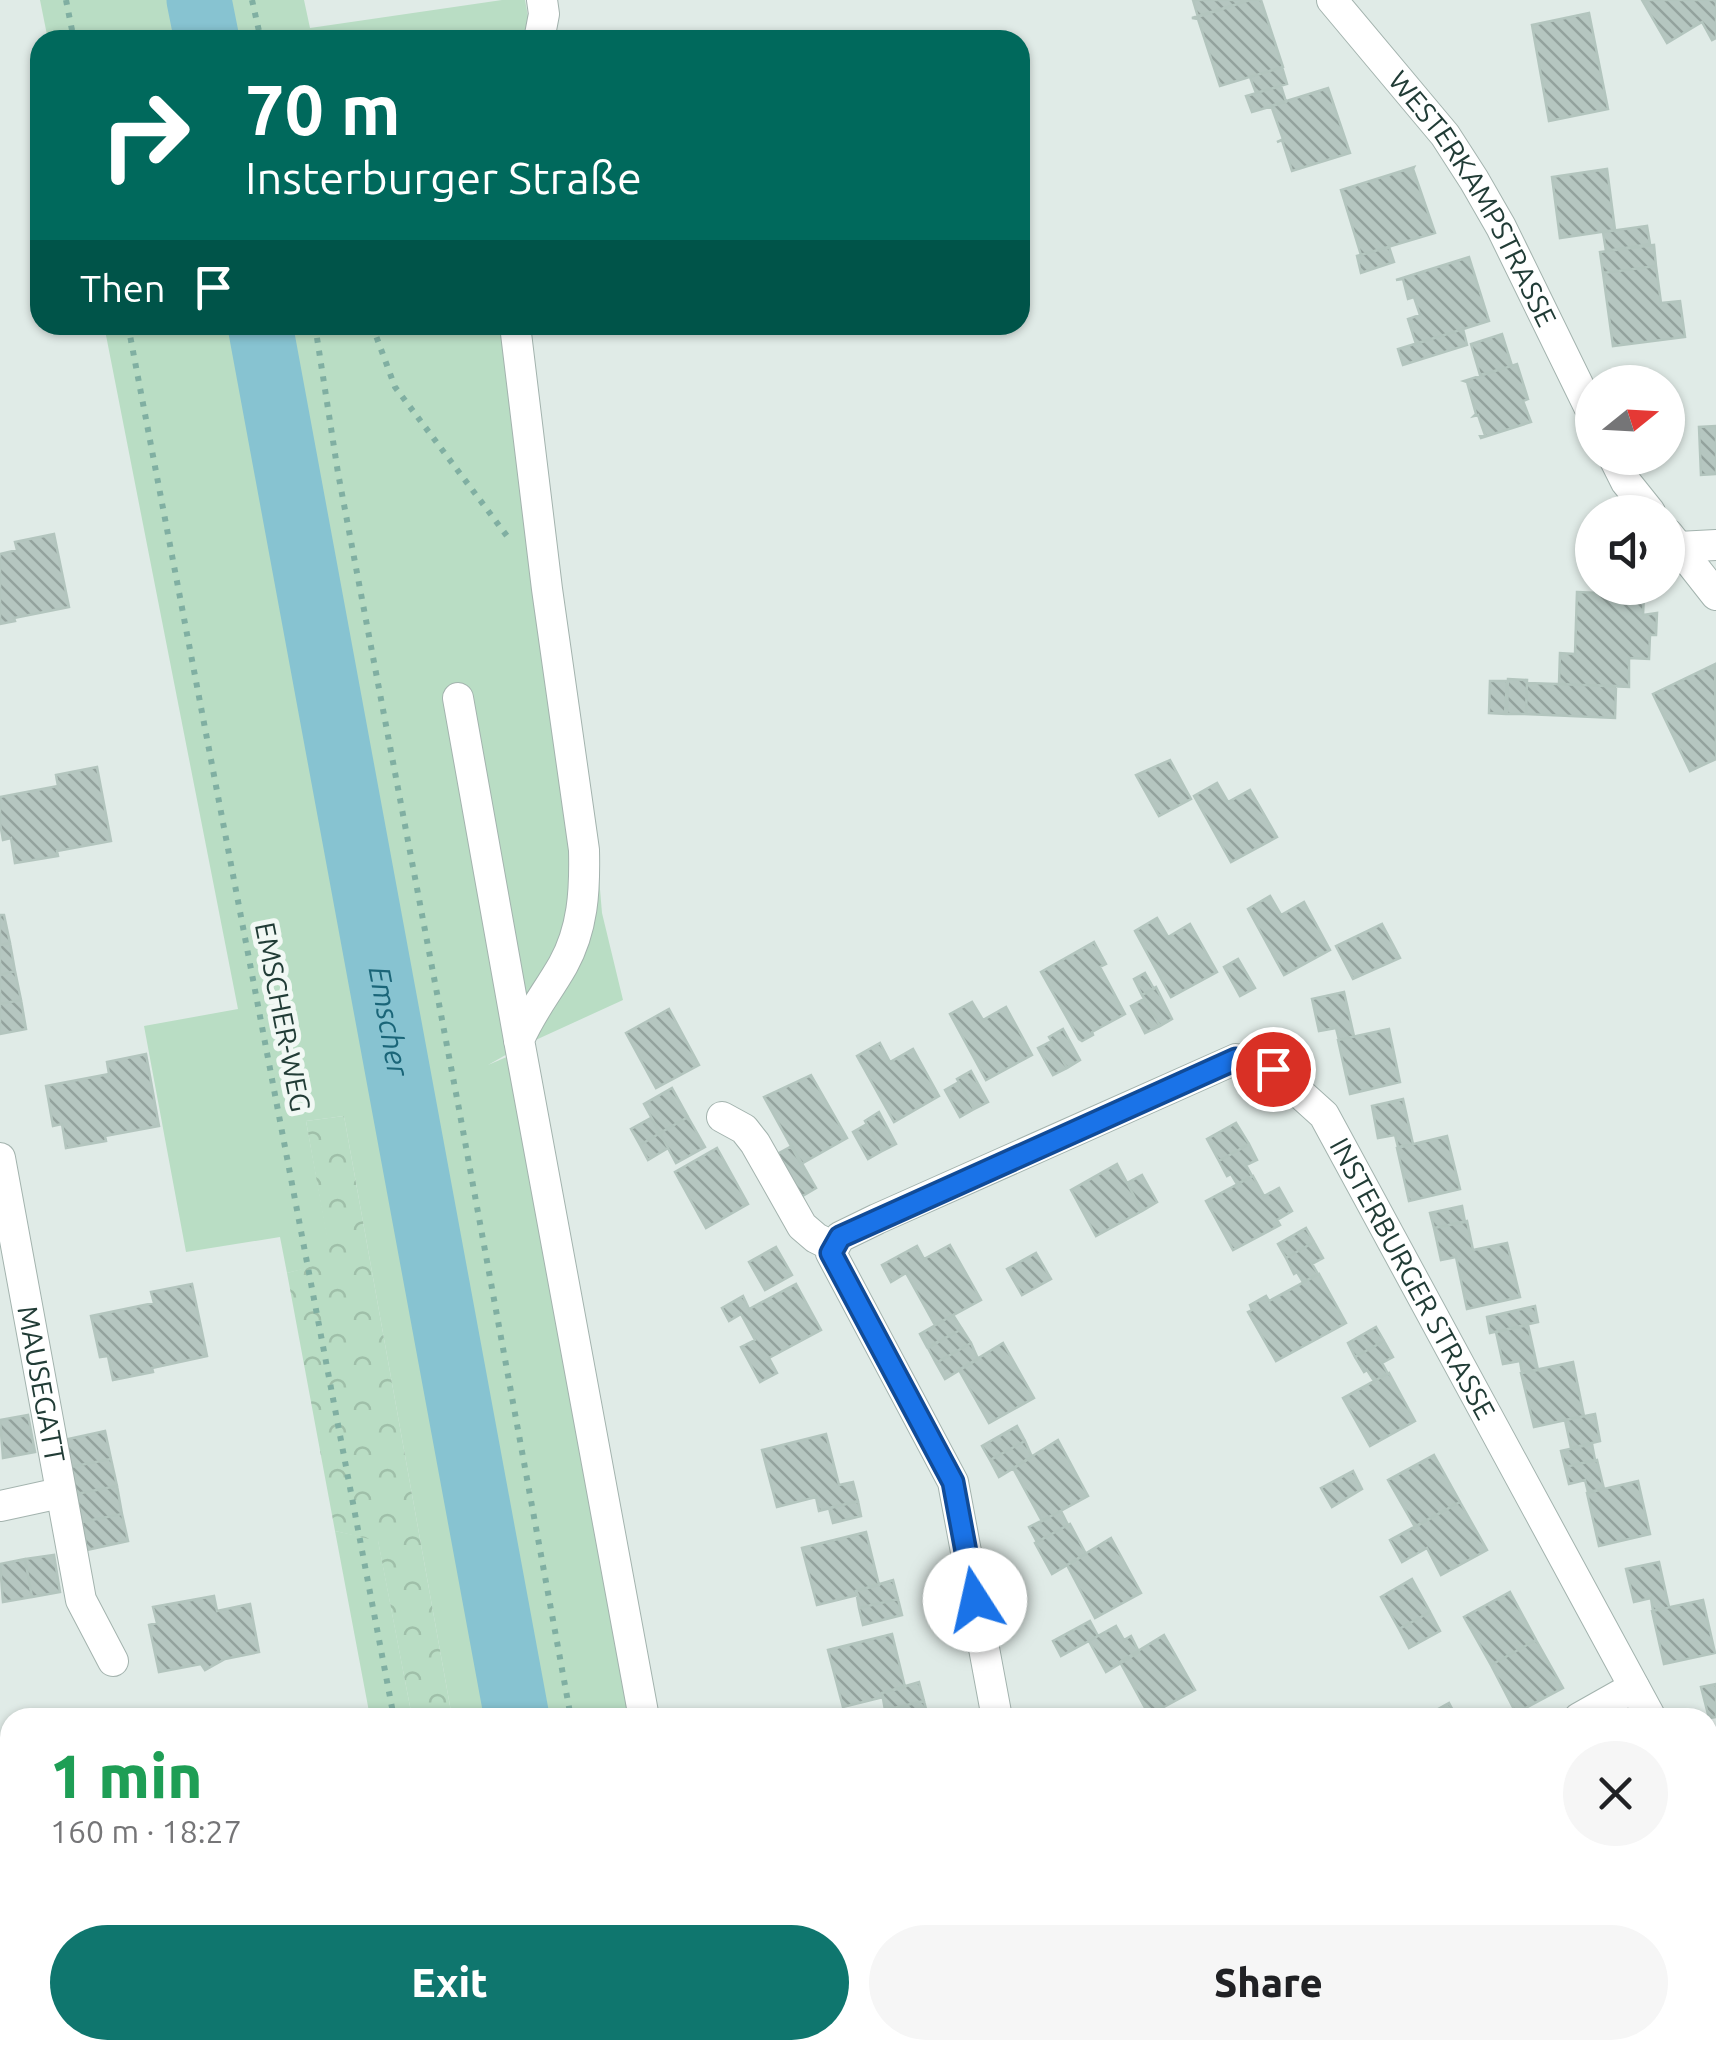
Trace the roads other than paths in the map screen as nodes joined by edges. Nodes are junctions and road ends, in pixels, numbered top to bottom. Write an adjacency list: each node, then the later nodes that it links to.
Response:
1 (542, 0): 3 (street)
2 (1332, 0): 5 (street, WESTERKAMPSTRASSE)
3 (540, 30)
4 (516, 335): 11 (street)
5 (1575, 379)
6 (1685, 542): 7 (street)
7 (1716, 545)
8 (1685, 557): 9 (street)
9 (1716, 595)
10 (458, 698): 11 (street)
11 (519, 1040): 19 (street)
12 (722, 1117): 14 (street)
13 (0, 1158): 15 (street, MAUSEGATT)
14 (834, 1247): 18 (street, INSTERBURGER STRASSE); 20 (street)
15 (60, 1493): 16 (street, MAUSEGATT); 17 (street)
16 (0, 1506)
17 (113, 1661)
18 (1634, 1687): 21 (street); 22 (street, INSTERBURGER STRASSE)
19 (642, 1708)
20 (995, 1708)
21 (1597, 1708)
22 (1646, 1708)

